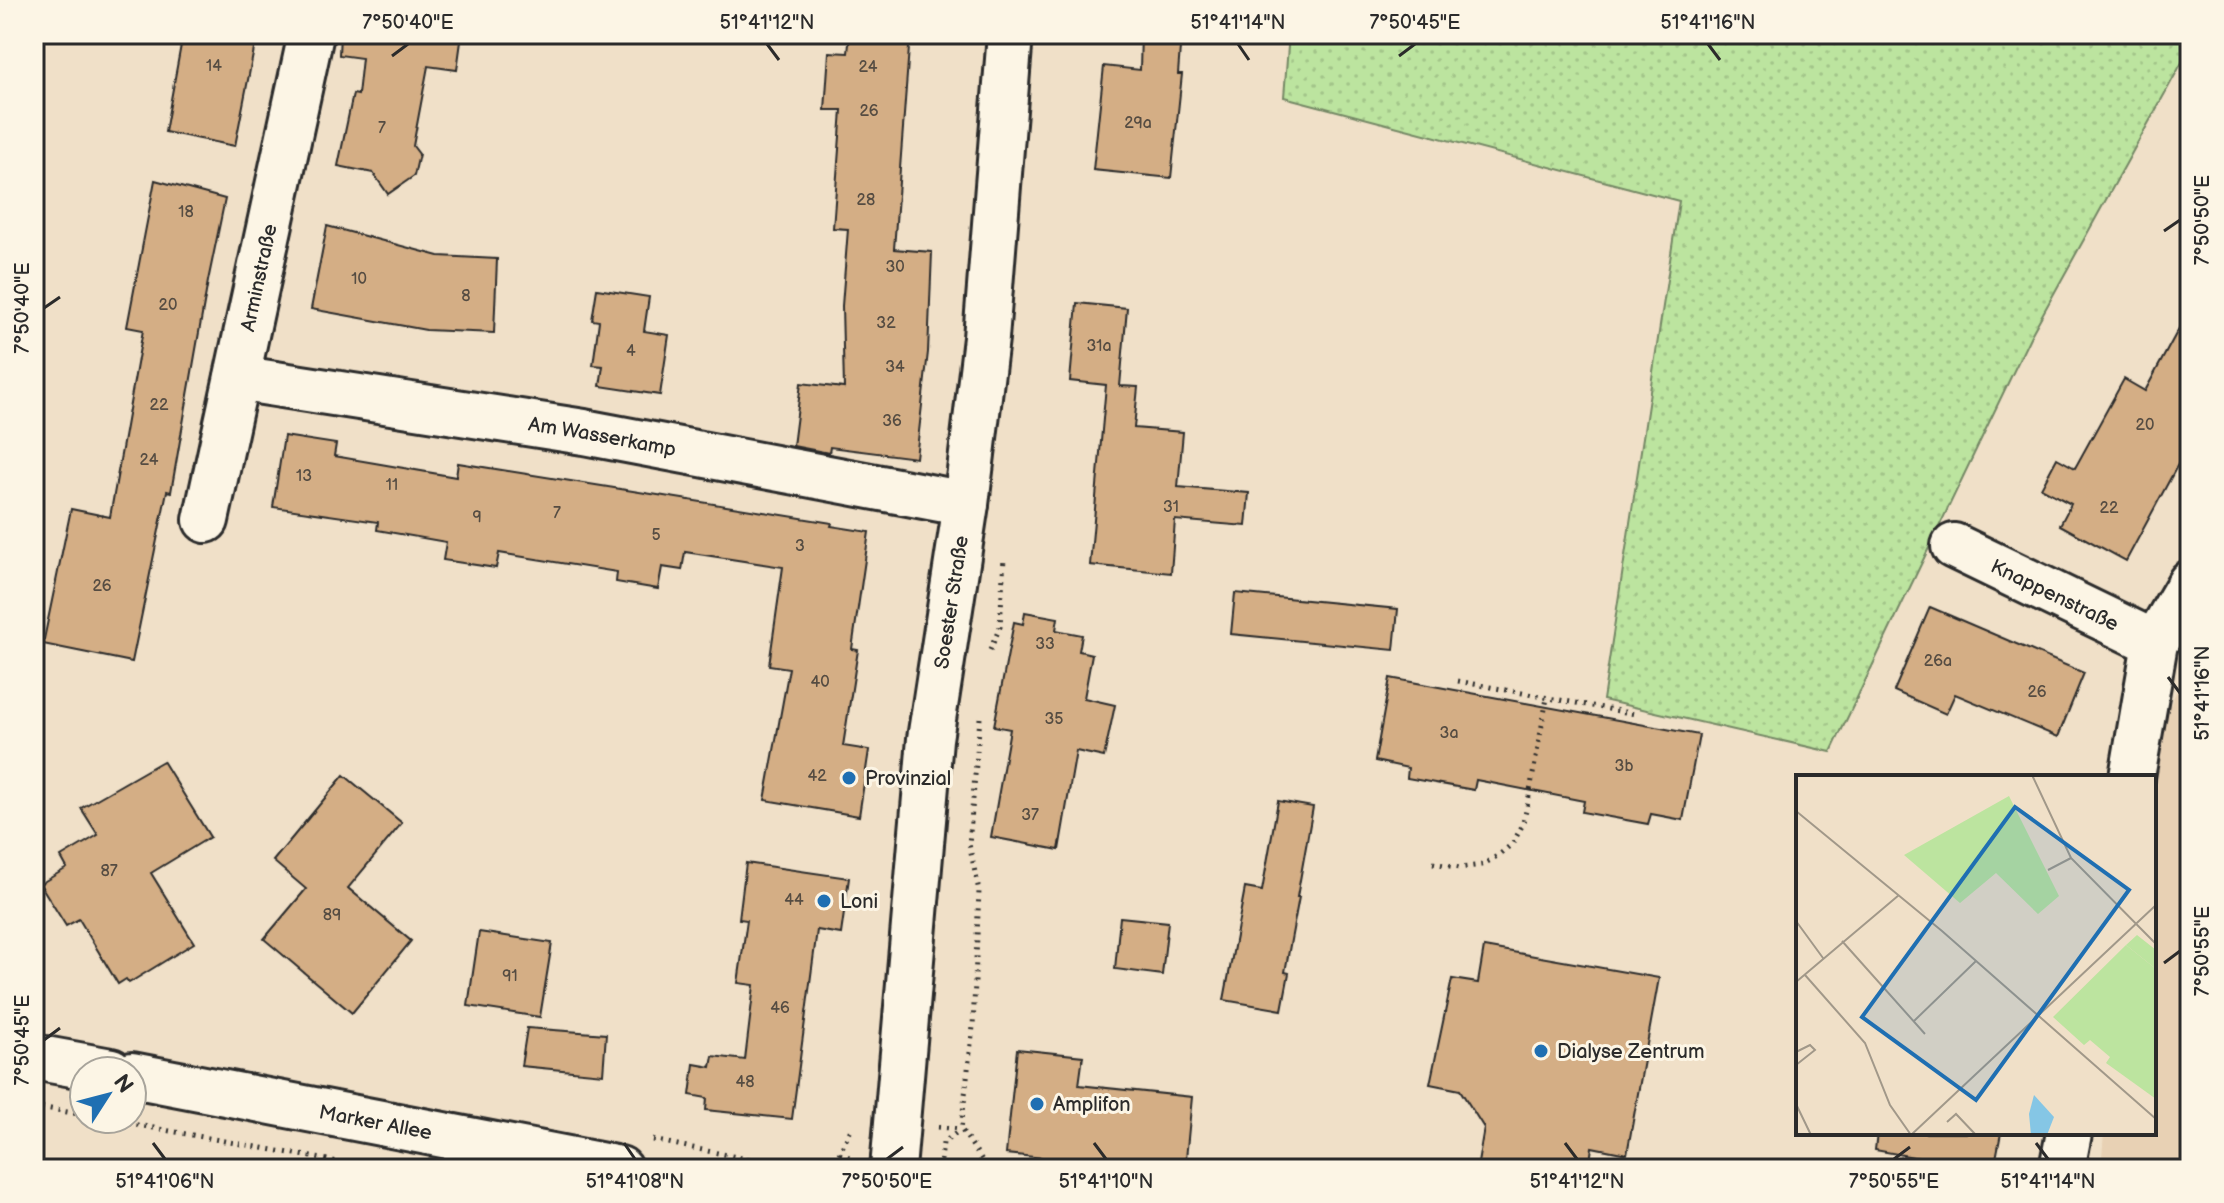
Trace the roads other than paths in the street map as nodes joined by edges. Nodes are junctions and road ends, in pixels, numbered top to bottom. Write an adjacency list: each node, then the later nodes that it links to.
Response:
1 (311, 34): 3 (street, Arminstraße)
2 (1010, 34): 4 (street, Soester Straße)
3 (237, 378): 4 (street, Am Wasserkamp); 5 (street, Arminstraße)
4 (966, 504): 15 (street, Soester Straße)
5 (206, 520)
6 (1954, 546): 8 (street, Knappenstraße)
7 (2190, 583): 8 (street)
8 (2155, 643): 9 (street)
9 (2132, 775)
10 (34, 1057): 11 (street)
11 (68, 1063)
12 (148, 1077): 14 (street, Marker Allee)
13 (2069, 1135): 16 (street)
14 (632, 1153)
15 (893, 1169)
16 (2062, 1169)

